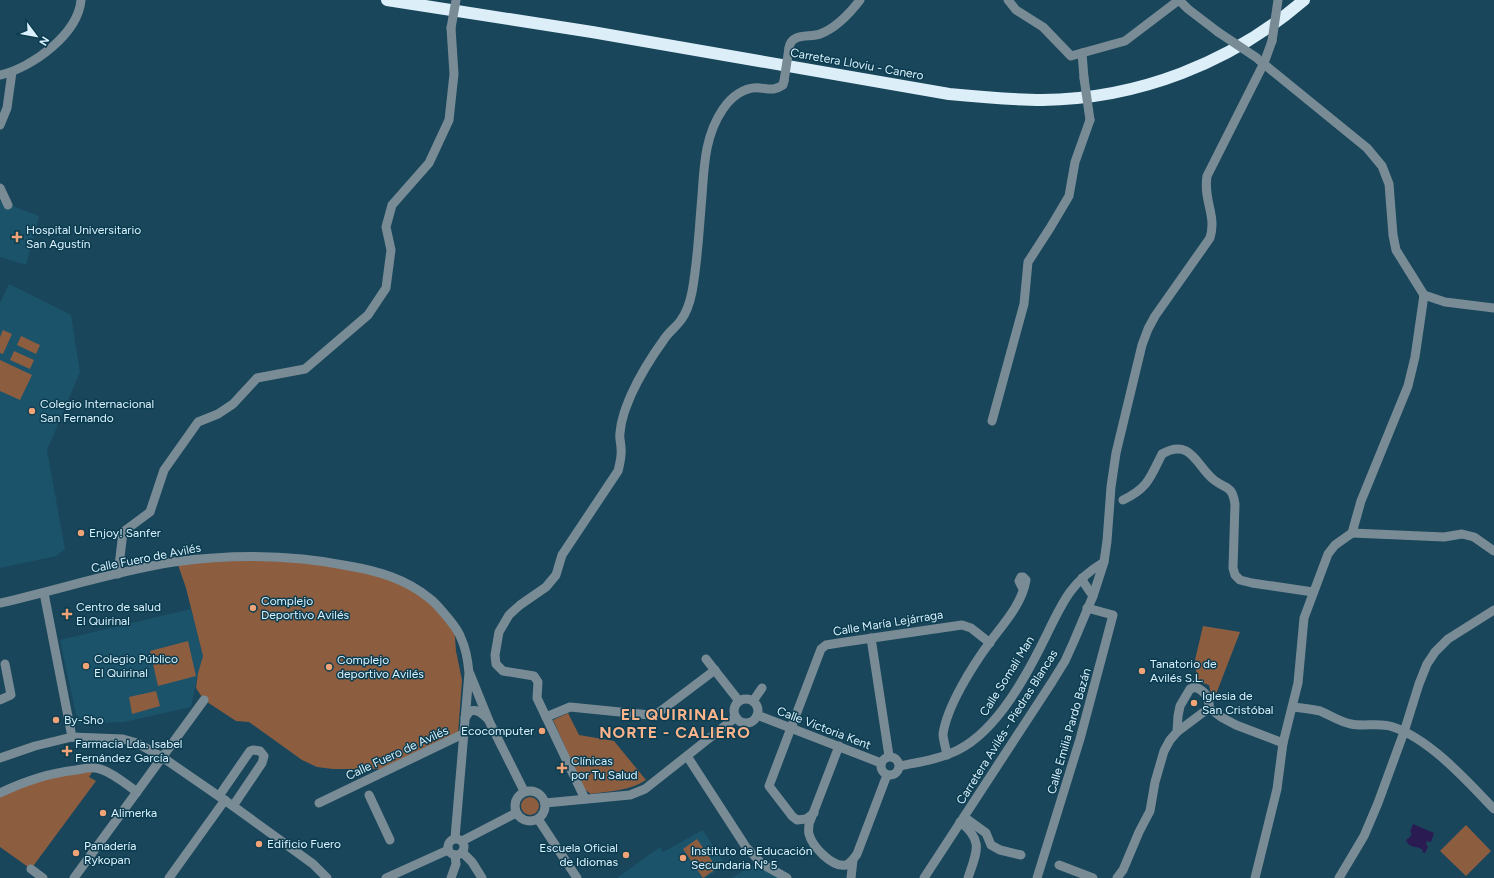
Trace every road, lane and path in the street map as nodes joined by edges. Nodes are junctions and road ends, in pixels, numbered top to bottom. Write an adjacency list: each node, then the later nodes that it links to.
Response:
1 (81, 0): 11 (street)
2 (387, 0): 8 (highway, Carretera Lloviu - Canero)
3 (456, 0): 23 (street, bridge)
4 (860, 0): 47 (street, bridge)
5 (1008, 0): 9 (street)
6 (1179, 0): 9 (street); 10 (street, bridge)
7 (1278, 0): 10 (street, Carretera Avilés - Piedras Blancas, bridge)
8 (1304, 0)
9 (1082, 53): 18 (street, bridge)
10 (1260, 61): 16 (street); 22 (street, Carretera Avilés - Piedras Blancas)
11 (12, 72): 12 (street); 13 (street)
12 (0, 75)
13 (0, 125)
14 (0, 188): 15 (street)
15 (8, 205)
16 (1424, 295): 17 (street); 20 (street)
17 (1494, 308)
18 (992, 421)
19 (1123, 500): 27 (street)
20 (1352, 533): 21 (street); 27 (street)
21 (1494, 551)
22 (1104, 562): 24 (street, Calle Somali Man); 25 (street, Carretera Avilés - Piedras Blancas)
23 (118, 574): 28 (street, Calle Fuero de Avilés); 38 (street, Calle Fuero de Avilés)
24 (1084, 578): 25 (street); 29 (street); 58 (street, Calle Somali Man)
25 (1099, 578): 29 (street, Carretera Avilés - Piedras Blancas)
26 (1023, 589): 34 (street)
27 (1313, 592): 44 (street)
28 (44, 593): 30 (street, Calle Fuero de Avilés); 55 (street)
29 (1093, 596): 31 (street, Carretera Avilés - Piedras Blancas)
30 (0, 603)
31 (1088, 608): 79 (street, Carretera Avilés - Piedras Blancas); 99 (street, Calle Emilia Pardo Bazán)
32 (1494, 610): 53 (street)
33 (871, 638): 34 (street, Calle María Lejárraga); 51 (street, Calle María Lejárraga); 60 (street)
34 (990, 643): 58 (street)
35 (706, 659): 37 (street)
36 (5, 664): 40 (street)
37 (715, 670): 42 (street); 47 (street)
38 (469, 673): 49 (street, Calle Fuero de Avilés); 50 (street)
39 (762, 688): 43 (street)
40 (0, 700)
41 (204, 700): 61 (street)
42 (739, 701): 43 (street); 48 (street)
43 (753, 701): 46 (street)
44 (1293, 707): 53 (street); 56 (street)
45 (1209, 708): 52 (street); 52 (street); 56 (street)
46 (757, 715): 48 (street); 51 (street, Calle Victoria Kent)
47 (546, 717): 71 (street)
48 (736, 717): 59 (street)
49 (465, 718): 50 (street); 54 (street, Calle Fuero de Avilés)
50 (489, 721): 67 (street)
51 (791, 728): 57 (street, Calle Victoria Kent); 77 (street)
52 (1177, 732): 101 (street)
53 (1404, 732): 75 (street); 103 (street)
54 (463, 734): 72 (street, Calle Fuero de Avilés); 81 (street, Calle Fuero de Avilés)
55 (72, 737): 61 (street); 62 (street)
56 (1283, 743): 102 (street)
57 (839, 746): 63 (street, Calle Victoria Kent); 77 (street)
58 (947, 755): 64 (street, Calle Somali Man)
59 (687, 756): 71 (street); 95 (street)
60 (889, 756): 63 (street); 64 (street)
61 (162, 757): 66 (street); 70 (street)
62 (0, 758)
63 (881, 763): 65 (street)
64 (900, 766): 65 (street)
65 (887, 775): 84 (street)
66 (137, 792): 68 (street); 88 (street)
67 (524, 792): 73 (street); 76 (street)
68 (0, 793)
69 (369, 795): 80 (street)
70 (222, 798): 74 (street); 74 (street); 89 (street)
71 (585, 799): 73 (street)
72 (319, 802)
73 (545, 803): 78 (street)
74 (233, 806): 90 (street)
75 (1494, 810)
76 (516, 813): 78 (street); 81 (street)
77 (814, 813): 84 (street)
78 (538, 819): 94 (street)
79 (962, 820): 83 (street); 97 (street, Carretera Avilés - Piedras Blancas); 98 (street)
80 (390, 840)
81 (459, 840): 82 (street, Calle Fuero de Avilés); 82 (street)
82 (455, 852): 91 (street); 92 (street); 93 (street)
83 (1021, 855)
84 (853, 860): 96 (street)
85 (1059, 865): 100 (street)
86 (31, 869): 87 (street)
87 (43, 878)
88 (74, 878)
89 (169, 878)
90 (327, 878)
91 (386, 878)
92 (451, 878)
93 (482, 878)
94 (577, 878)
95 (787, 878)
96 (850, 878)
97 (924, 878)
98 (968, 878)
99 (1036, 878)
100 (1093, 878)
101 (1117, 878)
102 (1255, 878)
103 (1339, 878)

